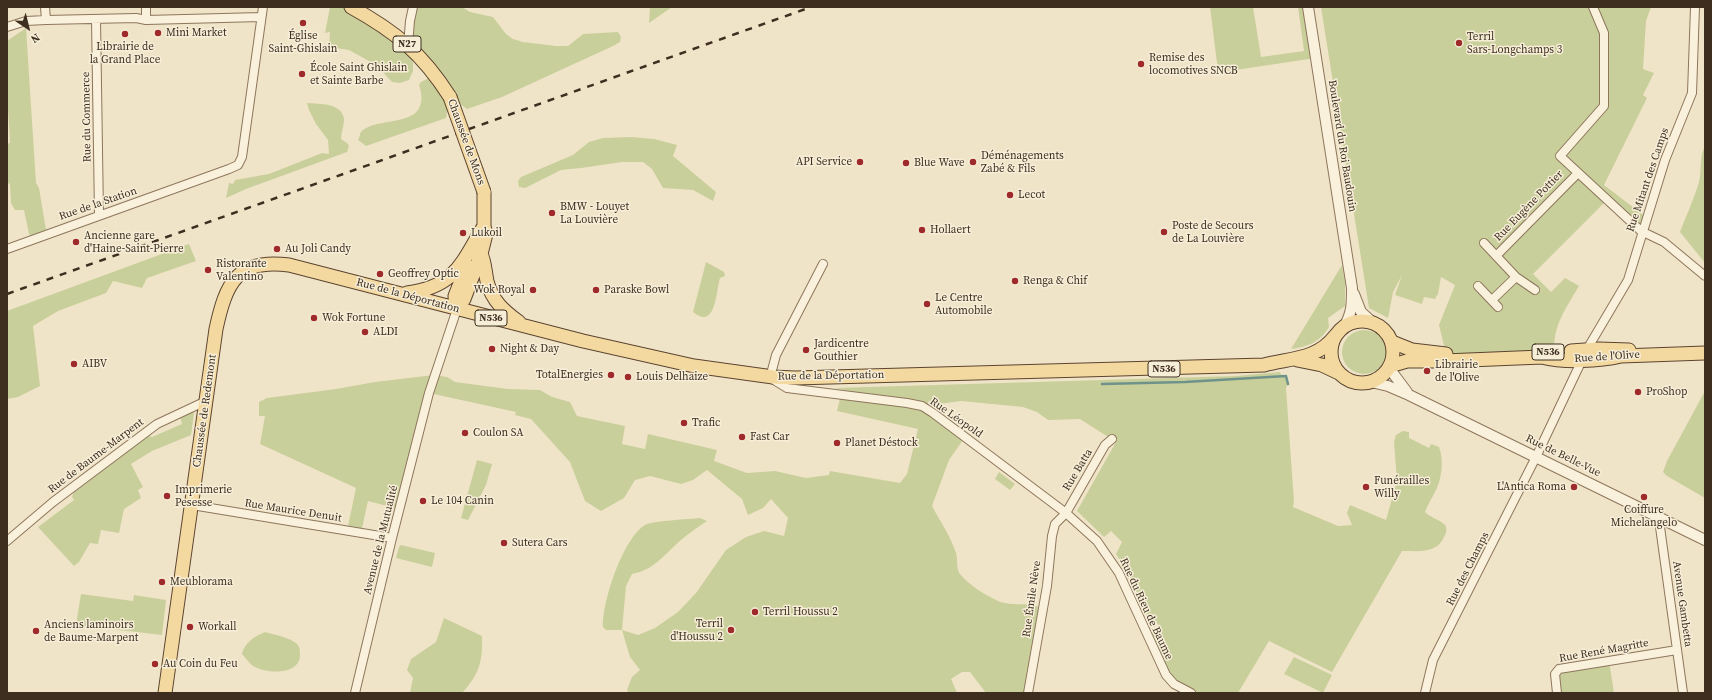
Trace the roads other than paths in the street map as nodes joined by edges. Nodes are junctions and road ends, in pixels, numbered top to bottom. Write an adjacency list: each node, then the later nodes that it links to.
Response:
1 (45, 7): 11 (street)
2 (146, 7): 12 (street)
3 (263, 7): 9 (street)
4 (351, 7): 14 (main road, Chaussée de Mons / N27)
5 (413, 7): 14 (street)
6 (1308, 7): 28 (street, Boulevard du Roi Baudouin)
7 (1593, 7): 15 (street)
8 (1695, 7): 18 (street, Rue Mitant des Camps)
9 (261, 17): 12 (street); 16 (street, Rue de la Station)
10 (96, 19): 11 (street); 12 (street); 16 (street, Rue du Commerce)
11 (46, 20): 13 (street)
12 (146, 20)
13 (7, 27)
14 (408, 45): 17 (main road, Chaussée de Mons / N27, bridge)
15 (1578, 172): 18 (street); 23 (street, Rue Eugène Pottier)
16 (99, 215): 21 (street, Rue de la Station)
17 (484, 226): 19 (main road); 22 (main road, Chaussée de Mons)
18 (1641, 231): 25 (street); 41 (street, Rue Mitant des Camps)
19 (475, 241): 30 (main road); 34 (main road)
20 (1484, 243): 23 (street)
21 (7, 249)
22 (481, 254): 34 (main road, Chaussée de Mons); 36 (main road, Chaussée de Mons)
23 (1496, 256): 26 (street)
24 (824, 264): 45 (street)
25 (1705, 276)
26 (1516, 277): 29 (street); 32 (street)
27 (1478, 286): 32 (street)
28 (1352, 288): 35 (street, Boulevard du Roi Baudouin); 37 (street, Boulevard du Roi Baudouin)
29 (1535, 290)
30 (402, 294): 31 (main road, Rue de la Déportation); 34 (main road, Rue de la Déportation)
31 (224, 296): 48 (main road, Chaussée de Redemont)
32 (1492, 300): 33 (street)
33 (1498, 307)
34 (457, 309): 36 (main road, Rue de la Déportation / N536); 54 (street, Avenue de la Mutualité)
35 (1372, 322): 37 (main road, N536); 38 (main road, N536)
36 (524, 326): 45 (main road, Rue de la Déportation / N536)
37 (1339, 332): 42 (main road, Rue de la Déportation / N536); 44 (main road)
38 (1392, 342): 41 (main road, Rue de l'Olive / N536); 43 (main road)
39 (1705, 348): 41 (main road, Rue de l'Olive / N536)
40 (1705, 353): 41 (main road, Rue de l'Olive / N536)
41 (1584, 355): 43 (main road, Rue de l'Olive / N536); 50 (street, Rue Mitant des Camps)
42 (1297, 360): 44 (main road, Rue de la Déportation / N536); 45 (main road, Rue de la Déportation / N536)
43 (1390, 367): 46 (main road, N536); 47 (street, Rue de Belle-Vue)
44 (1339, 373): 46 (main road, N536)
45 (772, 375): 52 (street, Rue Léopold)
46 (1371, 382): 47 (street, Rue de Belle-Vue)
47 (1409, 395): 50 (street, Rue de Belle-Vue)
48 (206, 401): 51 (main road, Chaussée de Redemont); 56 (street, Rue de Baume-Marpent)
49 (1112, 439): 52 (street, Rue Batta)
50 (1536, 456): 53 (street, Rue de Belle-Vue); 62 (street, Rue des Champs)
51 (192, 505): 54 (street, Rue Maurice Denuit); 58 (main road, Chaussée de Redemont)
52 (1066, 513): 60 (street, Rue Émile Nève); 61 (street, Rue du Rieu de Baume)
53 (1662, 518): 55 (street, Rue de Belle-Vue); 57 (street, Avenue Gambetta)
54 (392, 538): 59 (street, Avenue de la Mutualité)
55 (1705, 540)
56 (7, 541)
57 (1677, 650): 63 (street, Rue René Magritte); 64 (street, Avenue Gambetta)
58 (165, 693)
59 (355, 693)
60 (1028, 693)
61 (1191, 693)
62 (1425, 693)
63 (1557, 693)
64 (1683, 693)

